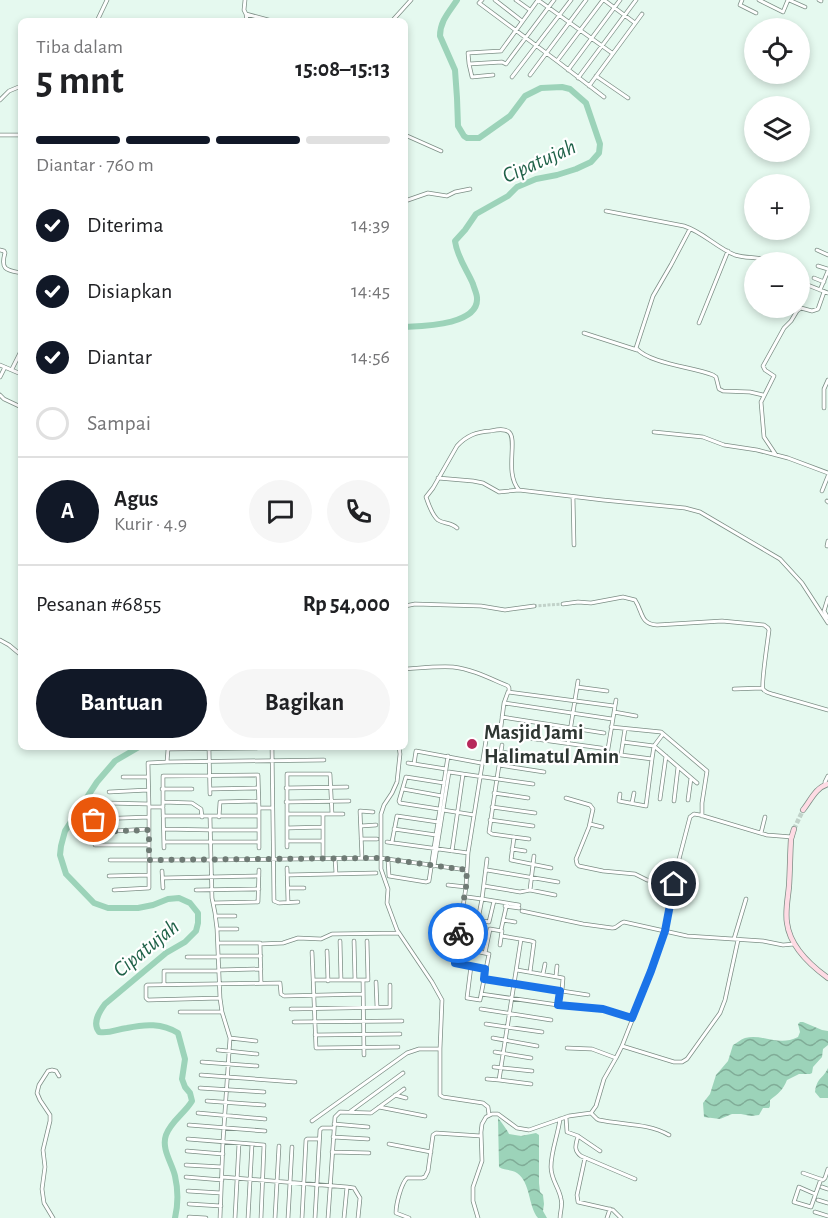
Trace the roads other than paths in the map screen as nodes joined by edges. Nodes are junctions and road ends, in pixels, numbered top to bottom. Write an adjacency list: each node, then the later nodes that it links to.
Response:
1 (107, 0): 26 (street)
2 (245, 0): 23 (street)
3 (411, 0): 29 (street)
4 (482, 0): 33 (street)
5 (495, 0): 30 (street)
6 (516, 0): 20 (street)
7 (538, 0): 18 (street); 20 (street)
8 (554, 0): 18 (street)
9 (571, 0): 24 (street)
10 (586, 0): 31 (street)
11 (604, 0): 17 (street); 34 (street)
12 (620, 0): 17 (street)
13 (636, 0): 25 (street)
14 (742, 0): 21 (street)
15 (759, 0): 16 (street)
16 (789, 0): 19 (street)
17 (614, 7): 25 (street); 36 (street)
18 (549, 8): 24 (street); 35 (street)
19 (805, 8)
20 (530, 10): 30 (street)
21 (756, 13)
22 (642, 14): 32 (street)
23 (246, 15): 27 (street); 28 (street)
24 (559, 15): 31 (street); 37 (street)
25 (625, 15): 32 (street); 38 (street)
26 (98, 18)
27 (246, 18)
28 (259, 18)
29 (395, 18)
30 (522, 21): 33 (street)
31 (570, 22): 34 (street); 39 (street)
32 (635, 23): 40 (street)
33 (515, 30): 35 (street); 42 (street)
34 (581, 30): 36 (street); 41 (street)
35 (526, 38): 37 (street); 42 (street)
36 (592, 38): 38 (street); 43 (street)
37 (537, 46): 39 (street); 47 (street)
38 (602, 46): 40 (street); 48 (street)
39 (547, 53): 41 (street); 45 (street)
40 (612, 53): 46 (street)
41 (558, 61): 43 (street)
42 (469, 64): 44 (street)
43 (568, 70): 48 (street)
44 (493, 75)
45 (530, 75)
46 (596, 76): 49 (street); 52 (street)
47 (512, 77)
48 (578, 78): 49 (street)
49 (589, 86): 51 (street)
50 (18, 87): 53 (street)
51 (604, 97)
52 (628, 98)
53 (0, 100)
54 (0, 135): 55 (street)
55 (18, 135)
56 (408, 136): 57 (street)
57 (441, 151)
58 (470, 189): 59 (street)
59 (408, 200)
60 (606, 211): 61 (street)
61 (690, 229): 64 (street); 76 (street)
62 (0, 250): 69 (street)
63 (816, 250): 65 (street)
64 (728, 251): 66 (street); 74 (street)
65 (828, 255)
66 (744, 256)
67 (818, 266): 68 (street)
68 (828, 270): 71 (street)
69 (18, 272)
70 (814, 278): 71 (street)
71 (824, 282): 73 (street)
72 (810, 286): 73 (street)
73 (824, 292): 85 (street)
74 (699, 323)
75 (584, 333): 76 (street)
76 (637, 350): 85 (street)
77 (18, 357): 80 (street)
78 (0, 365): 79 (street)
79 (5, 367): 80 (street); 82 (street)
80 (12, 369): 81 (street)
81 (18, 372)
82 (0, 377)
83 (828, 380): 87 (street)
84 (0, 395): 86 (street)
85 (763, 395): 89 (street)
86 (18, 406)
87 (825, 408)
88 (654, 432): 89 (street)
89 (776, 455): 90 (street)
90 (828, 475): 92 (street)
91 (438, 478): 93 (street); 93 (street); 96 (street)
92 (826, 485): 94 (street)
93 (519, 490): 95 (street)
94 (822, 491)
95 (573, 497): 97 (street); 104 (street)
96 (457, 528)
97 (574, 545)
98 (828, 598): 102 (street)
99 (563, 604): 110 (street)
100 (408, 605): 101 (street)
101 (534, 606)
102 (827, 606): 103 (street)
103 (828, 618)
104 (828, 623)
105 (0, 640): 106 (street)
106 (18, 652)
107 (408, 669): 113 (street)
108 (579, 681): 109 (street)
109 (578, 687): 112 (street); 114 (street)
110 (762, 688): 111 (street); 118 (street)
111 (734, 689)
112 (607, 691)
113 (509, 692): 114 (street); 116 (street)
114 (575, 700): 117 (street); 120 (street)
115 (616, 700): 117 (street)
116 (504, 704): 120 (street); 122 (street)
117 (614, 706): 119 (street)
118 (828, 710)
119 (614, 712): 121 (street); 123 (street)
120 (573, 714): 123 (street); 124 (street)
121 (636, 716)
122 (502, 717): 124 (street); 128 (street)
123 (612, 719): 125 (street)
124 (571, 727): 127 (street); 131 (street)
125 (611, 727): 126 (street); 134 (street)
126 (625, 729): 129 (street); 130 (street)
127 (604, 732)
128 (500, 734): 131 (street); 153 (street)
129 (663, 734): 133 (street); 201 (street)
130 (623, 742): 133 (street); 145 (street)
131 (568, 744): 134 (street)
132 (502, 745): 140 (street)
133 (654, 746): 142 (street); 145 (street)
134 (608, 749): 149 (street)
135 (168, 750): 150 (street)
136 (209, 750): 151 (street)
137 (257, 750): 141 (street)
138 (272, 750): 146 (street)
139 (399, 750): 269 (street)
140 (501, 752): 144 (street); 156 (street)
141 (258, 755)
142 (666, 756): 157 (street); 191 (street)
143 (450, 757): 153 (street); 155 (street); 159 (street)
144 (546, 758)
145 (652, 759): 200 (street)
146 (272, 760): 147 (street); 151 (street); 206 (street)
147 (324, 760)
148 (594, 760): 149 (street)
149 (606, 761): 154 (street)
150 (167, 762): 151 (street); 167 (street)
151 (210, 762): 162 (street)
152 (408, 763): 155 (street)
153 (482, 763): 164 (street)
154 (616, 763)
155 (414, 764): 159 (street)
156 (499, 765): 160 (street); 169 (street)
157 (678, 768): 168 (street); 196 (street)
158 (257, 769): 163 (street)
159 (446, 769): 170 (street)
160 (544, 772)
161 (463, 774): 164 (street); 207 (street); 210 (street)
162 (210, 775): 163 (street); 178 (street); 180 (street)
163 (258, 775): 176 (street)
164 (480, 776): 169 (street); 217 (street)
165 (828, 776): 173 (street)
166 (123, 777): 167 (street)
167 (148, 777): 182 (street)
168 (691, 778): 171 (street); 192 (street)
169 (496, 779): 172 (street); 184 (street)
170 (444, 783): 181 (street); 188 (street)
171 (697, 783)
172 (533, 784)
173 (827, 784): 208 (street)
174 (332, 787): 175 (street); 177 (street); 177 (street); 194 (street)
175 (347, 787)
176 (258, 788): 180 (street); 193 (street)
177 (286, 788): 198 (street)
178 (162, 789): 179 (street); 197 (street)
179 (192, 789)
180 (210, 789): 186 (street)
181 (403, 789): 188 (street); 207 (street)
182 (148, 790): 183 (street); 202 (street)
183 (109, 792)
184 (494, 793): 189 (street); 204 (street)
185 (634, 793): 200 (street)
186 (210, 794)
187 (620, 794): 200 (street)
188 (442, 796): 207 (street)
189 (528, 798)
190 (566, 798): 228 (street)
191 (660, 799)
192 (688, 800)
193 (259, 801): 205 (street); 224 (street)
194 (332, 801): 195 (street); 198 (street); 214 (street)
195 (349, 801)
196 (674, 801)
197 (163, 802): 203 (street); 223 (street)
198 (286, 802): 212 (street)
199 (108, 803): 202 (street)
200 (632, 803)
201 (702, 803): 216 (street); 221 (street)
202 (149, 806): 203 (street); 222 (street)
203 (163, 807): 218 (street)
204 (492, 807): 211 (street); 226 (street)
205 (259, 808): 206 (street); 220 (street)
206 (272, 808): 270 (street)
207 (441, 810): 210 (street); 227 (street); 260 (street)
208 (803, 810)
209 (373, 812): 229 (street)
210 (457, 813): 217 (street); 262 (street)
211 (535, 813)
212 (287, 814): 213 (street); 234 (street)
213 (323, 814): 214 (street); 232 (street)
214 (332, 814): 215 (street)
215 (343, 814)
216 (697, 814): 221 (street); 294 (street)
217 (474, 815): 264 (street)
218 (163, 816): 223 (street); 235 (street)
219 (210, 816): 223 (street); 224 (street); 239 (street)
220 (258, 816): 224 (street); 240 (street)
221 (702, 816): 241 (street)
222 (149, 817): 238 (street); 238 (street)
223 (202, 817)
224 (219, 817)
225 (765, 817): 241 (street)
226 (490, 820): 231 (street); 243 (street)
227 (438, 822): 236 (street); 242 (street)
228 (590, 824): 233 (street); 294 (street)
229 (361, 825): 230 (street); 245 (street)
230 (376, 825)
231 (533, 826)
232 (323, 827): 234 (street); 248 (street)
233 (602, 827)
234 (287, 828): 250 (street)
235 (164, 829): 239 (street); 253 (street)
236 (394, 829): 242 (street); 252 (street)
237 (794, 829): 244 (street)
238 (149, 830): 256 (street)
239 (211, 830): 240 (street); 254 (street)
240 (259, 830): 249 (street)
241 (761, 832): 244 (street)
242 (436, 836): 260 (street)
243 (514, 837): 247 (street); 261 (street)
244 (792, 837): 337 (street)
245 (361, 839): 246 (street); 268 (street)
246 (377, 839)
247 (529, 839)
248 (323, 841): 250 (street); 266 (street)
249 (259, 842): 254 (street); 259 (street)
250 (287, 842): 257 (street)
251 (387, 842): 252 (street)
252 (392, 842): 260 (street)
253 (164, 843): 254 (street); 258 (street)
254 (211, 843): 275 (street)
255 (95, 845): 256 (street)
256 (149, 845): 274 (street)
257 (287, 847)
258 (164, 848)
259 (259, 848)
260 (435, 849): 262 (street); 276 (street)
261 (512, 849): 263 (street); 277 (street)
262 (452, 851): 264 (street)
263 (525, 851)
264 (468, 853): 281 (street)
265 (534, 856): 277 (street)
266 (323, 858): 267 (street); 270 (street)
267 (335, 858): 268 (street); 285 (street)
268 (362, 858): 269 (street)
269 (380, 858): 271 (street); 327 (street)
270 (273, 859): 275 (street); 311 (street)
271 (388, 859): 276 (street); 276 (street)
272 (487, 859): 282 (street)
273 (111, 860): 274 (street)
274 (149, 860): 275 (street); 286 (street)
275 (211, 860): 289 (street)
276 (433, 865): 281 (street)
277 (533, 865): 279 (street); 292 (street)
278 (287, 868): 287 (street)
279 (551, 868)
280 (259, 870): 290 (street)
281 (467, 870): 297 (street)
282 (486, 870): 292 (street); 296 (street)
283 (162, 871): 291 (street)
284 (376, 873): 285 (street)
285 (336, 874): 287 (street)
286 (149, 875): 288 (street); 302 (street)
287 (287, 875): 299 (street)
288 (110, 876)
289 (211, 876): 290 (street); 291 (street); 304 (street)
290 (259, 876): 301 (street)
291 (163, 878): 298 (street)
292 (531, 878): 293 (street); 305 (street)
293 (558, 882)
294 (674, 884): 326 (street)
295 (448, 885): 297 (street)
296 (484, 886): 305 (street); 308 (street)
297 (466, 887): 328 (street)
298 (164, 888)
299 (288, 888): 300 (street); 311 (street)
300 (304, 888)
301 (259, 889): 304 (street); 313 (street)
302 (114, 890)
303 (196, 890): 304 (street)
304 (212, 890): 313 (street)
305 (530, 890): 306 (street)
306 (555, 895)
307 (467, 897): 308 (street)
308 (482, 899): 310 (street); 318 (street)
309 (746, 899): 331 (street)
310 (494, 901): 314 (street); 320 (street)
311 (288, 902): 312 (street)
312 (298, 902)
313 (213, 903): 316 (street)
314 (506, 904): 319 (street); 326 (street)
315 (445, 910): 328 (street)
316 (216, 916): 317 (street); 322 (street)
317 (235, 916)
318 (477, 920): 320 (street); 340 (street)
319 (503, 920): 321 (street); 325 (street)
320 (489, 922): 324 (street)
321 (515, 922)
322 (217, 929): 323 (street); 335 (street)
323 (237, 929)
324 (489, 930): 325 (street); 343 (street)
325 (501, 930): 329 (street)
326 (665, 931): 331 (street); 386 (street)
327 (399, 933): 336 (street); 406 (street)
328 (458, 935): 339 (street)
329 (502, 936): 330 (street); 338 (street)
330 (521, 939): 353 (street); 354 (street)
331 (736, 940): 337 (street); 403 (street)
332 (340, 941): 360 (street)
333 (354, 941): 361 (street)
334 (367, 941): 362 (street)
335 (218, 943): 336 (street); 346 (street)
336 (260, 944): 344 (street)
337 (794, 944): 357 (street)
338 (500, 945)
339 (456, 947): 340 (street); 348 (street)
340 (472, 950): 343 (street)
341 (327, 951): 363 (street)
342 (312, 952): 359 (street)
343 (485, 953): 351 (street)
344 (261, 956): 346 (street); 350 (street)
345 (187, 957): 346 (street)
346 (218, 957): 352 (street)
347 (545, 964): 355 (street)
348 (471, 966): 351 (street); 372 (street)
349 (557, 966): 356 (street)
350 (261, 969): 352 (street); 365 (street)
351 (485, 969): 358 (street)
352 (219, 970): 366 (street); 367 (street)
353 (517, 970): 354 (street); 368 (street)
354 (530, 972): 355 (street)
355 (543, 974): 356 (street)
356 (556, 976): 370 (street)
357 (828, 978)
358 (484, 979): 368 (street); 372 (street)
359 (313, 980): 363 (street); 374 (street)
360 (341, 980): 361 (street); 363 (street)
361 (355, 980): 362 (street)
362 (363, 980): 371 (street)
363 (328, 981)
364 (376, 982): 378 (street)
365 (261, 983): 367 (street); 374 (street)
366 (164, 984): 367 (street); 375 (street)
367 (220, 984): 375 (street)
368 (515, 984): 370 (street); 376 (street)
369 (390, 985): 378 (street)
370 (561, 991): 373 (street); 377 (street)
371 (363, 994): 374 (street); 379 (street)
372 (481, 994): 376 (street)
373 (588, 994)
374 (315, 995): 381 (street)
375 (220, 998): 384 (street)
376 (512, 998): 377 (street); 385 (street)
377 (558, 1005): 386 (street)
378 (377, 1007): 379 (street)
379 (363, 1008): 381 (street); 388 (street)
380 (291, 1009): 381 (street)
381 (315, 1009): 391 (street)
382 (481, 1009): 385 (street)
383 (180, 1012): 384 (street)
384 (222, 1012): 398 (street)
385 (509, 1013): 387 (street); 393 (street)
386 (632, 1018): 403 (street)
387 (551, 1020)
388 (364, 1021): 389 (street); 391 (street); 397 (street)
389 (402, 1021)
390 (294, 1022): 391 (street)
391 (315, 1022): 396 (street)
392 (486, 1024): 393 (street)
393 (508, 1027): 394 (street); 400 (street)
394 (542, 1032)
395 (400, 1034): 397 (street)
396 (315, 1035): 397 (street); 405 (street)
397 (364, 1035): 405 (street)
398 (230, 1038): 401 (street); 409 (street)
399 (493, 1038): 400 (street)
400 (506, 1040): 402 (street); 411 (street)
401 (256, 1041)
402 (537, 1046)
403 (622, 1046): 415 (street)
404 (398, 1047): 405 (street)
405 (364, 1048): 413 (street)
406 (440, 1048): 444 (street); 449 (street)
407 (567, 1048): 415 (street)
408 (218, 1050): 409 (street)
409 (229, 1052): 412 (street); 417 (street)
410 (495, 1052): 411 (street)
411 (504, 1053): 414 (street); 420 (street)
412 (256, 1054)
413 (364, 1055)
414 (531, 1058)
415 (616, 1058): 442 (street)
416 (202, 1062): 417 (street)
417 (228, 1064): 418 (street); 425 (street)
418 (257, 1066)
419 (494, 1067): 420 (street)
420 (501, 1068): 421 (street); 427 (street)
421 (532, 1071)
422 (403, 1073): 440 (street)
423 (201, 1075): 425 (street)
424 (59, 1076): 504 (street)
425 (227, 1077): 428 (street); 432 (street)
426 (487, 1079): 427 (street)
427 (499, 1080): 429 (street)
428 (295, 1082)
429 (531, 1084)
430 (200, 1088): 432 (street)
431 (404, 1089): 434 (street)
432 (226, 1090): 433 (street); 437 (street)
433 (264, 1092)
434 (395, 1095): 435 (street); 439 (street)
435 (406, 1098)
436 (207, 1101): 437 (street)
437 (226, 1102): 438 (street); 443 (street)
438 (264, 1105)
439 (379, 1107): 440 (street); 445 (street)
440 (350, 1112): 451 (street)
441 (198, 1113): 443 (street)
442 (591, 1113): 446 (street); 455 (street)
443 (225, 1115): 447 (street); 453 (street)
444 (489, 1115): 448 (street); 456 (street)
445 (425, 1116)
446 (566, 1117): 448 (street); 457 (street)
447 (265, 1119)
448 (560, 1119): 520 (street)
449 (312, 1121)
450 (189, 1125): 453 (street)
451 (334, 1126): 452 (street); 458 (street); 460 (street)
452 (368, 1126)
453 (224, 1128): 454 (street); 462 (street)
454 (265, 1131)
455 (669, 1135)
456 (481, 1136): 471 (street); 519 (street)
457 (578, 1136): 469 (street); 474 (street)
458 (333, 1137): 461 (street); 470 (street)
459 (188, 1139): 462 (street)
460 (319, 1139): 488 (street); 489 (street)
461 (368, 1139)
462 (223, 1141): 463 (street); 473 (street)
463 (239, 1143): 464 (street); 481 (street)
464 (252, 1144): 484 (street); 485 (street)
465 (389, 1144): 471 (street)
466 (279, 1146): 486 (street)
467 (292, 1147): 487 (street)
468 (187, 1151): 473 (street)
469 (600, 1151)
470 (332, 1152): 472 (street); 490 (street)
471 (431, 1152): 518 (street)
472 (369, 1153)
473 (223, 1154): 476 (street)
474 (585, 1158): 482 (street); 501 (street)
475 (186, 1165): 476 (street)
476 (222, 1167): 480 (street)
477 (828, 1169): 483 (street)
478 (803, 1173): 483 (street)
479 (186, 1177): 480 (street)
480 (222, 1179): 481 (street); 495 (street)
481 (237, 1179): 484 (street); 508 (street)
482 (635, 1179)
483 (821, 1179): 496 (street)
484 (250, 1180): 485 (street); 509 (street)
485 (263, 1181): 486 (street); 510 (street)
486 (277, 1182): 487 (street); 511 (street)
487 (290, 1183): 488 (street); 512 (street)
488 (303, 1184): 489 (street); 513 (street)
489 (317, 1185): 490 (street); 514 (street)
490 (330, 1186): 491 (street); 515 (street)
491 (347, 1187): 516 (street); 517 (street)
492 (822, 1187): 493 (street)
493 (828, 1189)
494 (188, 1191): 495 (street)
495 (221, 1192): 500 (street)
496 (815, 1194): 496 (street)
497 (819, 1200): 498 (street)
498 (828, 1203)
499 (189, 1204): 500 (street)
500 (221, 1206): 507 (street)
501 (610, 1209): 521 (street); 522 (street)
502 (815, 1212): 503 (street)
503 (828, 1216)
504 (53, 1218)
505 (189, 1218): 506 (street)
506 (203, 1218)
507 (220, 1218)
508 (235, 1218)
509 (249, 1218)
510 (261, 1218)
511 (275, 1218)
512 (288, 1218)
513 (302, 1218)
514 (315, 1218)
515 (328, 1218)
516 (344, 1218)
517 (358, 1218)
518 (409, 1218)
519 (478, 1218)
520 (560, 1218)
521 (607, 1218)
522 (621, 1218)

